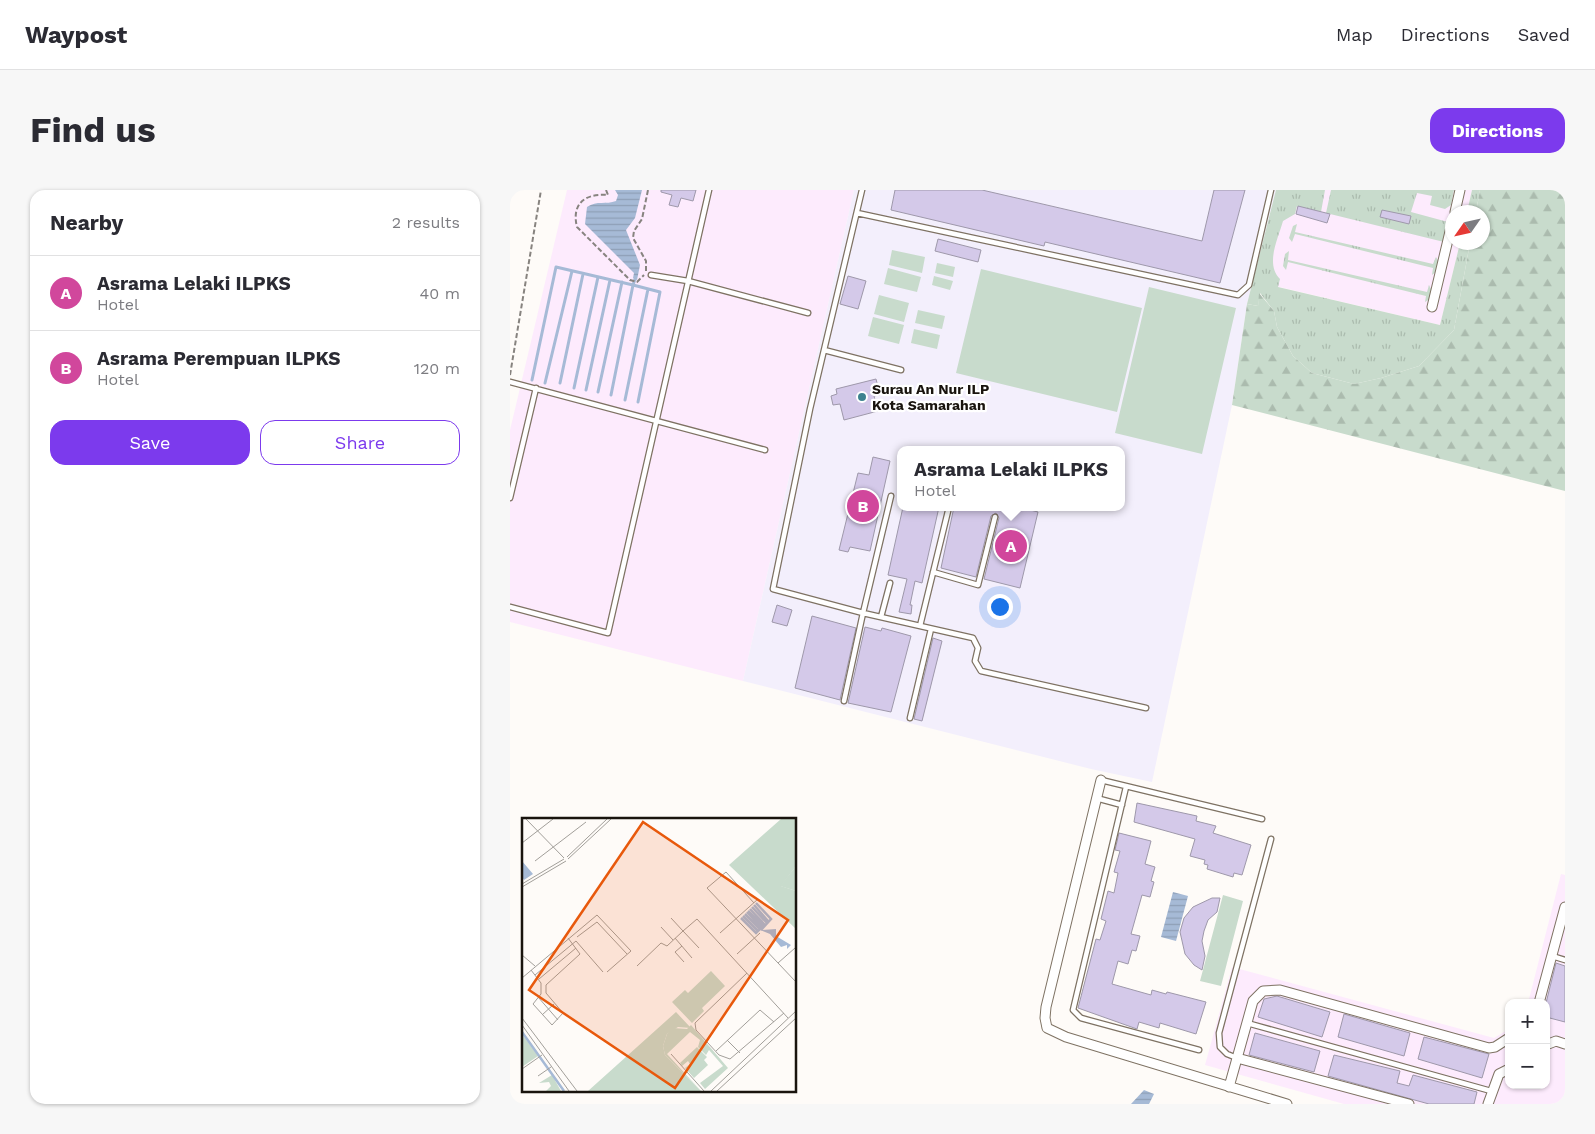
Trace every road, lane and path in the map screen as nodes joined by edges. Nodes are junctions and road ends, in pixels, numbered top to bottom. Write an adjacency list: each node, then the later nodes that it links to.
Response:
1 (541, 190): 18 (path)
2 (606, 190): 11 (path)
3 (648, 190): 11 (path)
4 (709, 190): 13 (lane)
5 (862, 190): 9 (lane)
6 (1271, 190): 9 (lane)
7 (1460, 190): 8 (street)
8 (1457, 205)
9 (857, 213): 16 (lane)
10 (1446, 250): 14 (street)
11 (646, 271): 12 (path)
12 (650, 275): 13 (lane)
13 (688, 281): 15 (lane); 21 (lane)
14 (1432, 307)
15 (808, 313)
16 (824, 350): 17 (lane); 30 (lane)
17 (901, 370)
18 (510, 375)
19 (510, 382): 20 (lane)
20 (536, 388): 21 (lane); 24 (lane)
21 (657, 420): 22 (lane); 29 (lane)
22 (765, 450)
23 (891, 496): 30 (lane)
24 (510, 498)
25 (947, 511): 27 (lane)
26 (995, 517): 27 (lane)
27 (933, 572): 32 (lane)
28 (890, 583): 31 (lane)
29 (510, 607)
30 (863, 613): 31 (lane); 34 (lane)
31 (881, 617): 32 (lane)
32 (920, 626): 33 (lane)
33 (931, 629): 35 (lane); 36 (lane)
34 (844, 701)
35 (1146, 708)
36 (910, 718)
37 (1101, 780): 38 (lane); 39 (street)
38 (1126, 787): 40 (lane); 41 (lane)
39 (1096, 798): 40 (lane); 54 (street)
40 (1122, 805): 51 (lane)
41 (1262, 819)
42 (1271, 839): 52 (lane)
43 (1565, 906): 44 (street)
44 (1552, 956): 45 (lane); 46 (street)
45 (1565, 960)
46 (1540, 999)
47 (1246, 1023): 48 (street); 52 (street); 55 (lane)
48 (1505, 1041)
49 (1548, 1044): 50 (street)
50 (1565, 1044)
51 (1199, 1050)
52 (1237, 1058): 54 (street); 57 (street)
53 (1505, 1070): 55 (street)
54 (1229, 1087): 56 (street)
55 (1491, 1091): 58 (street)
56 (1287, 1104)
57 (1410, 1104)
58 (1488, 1104)

